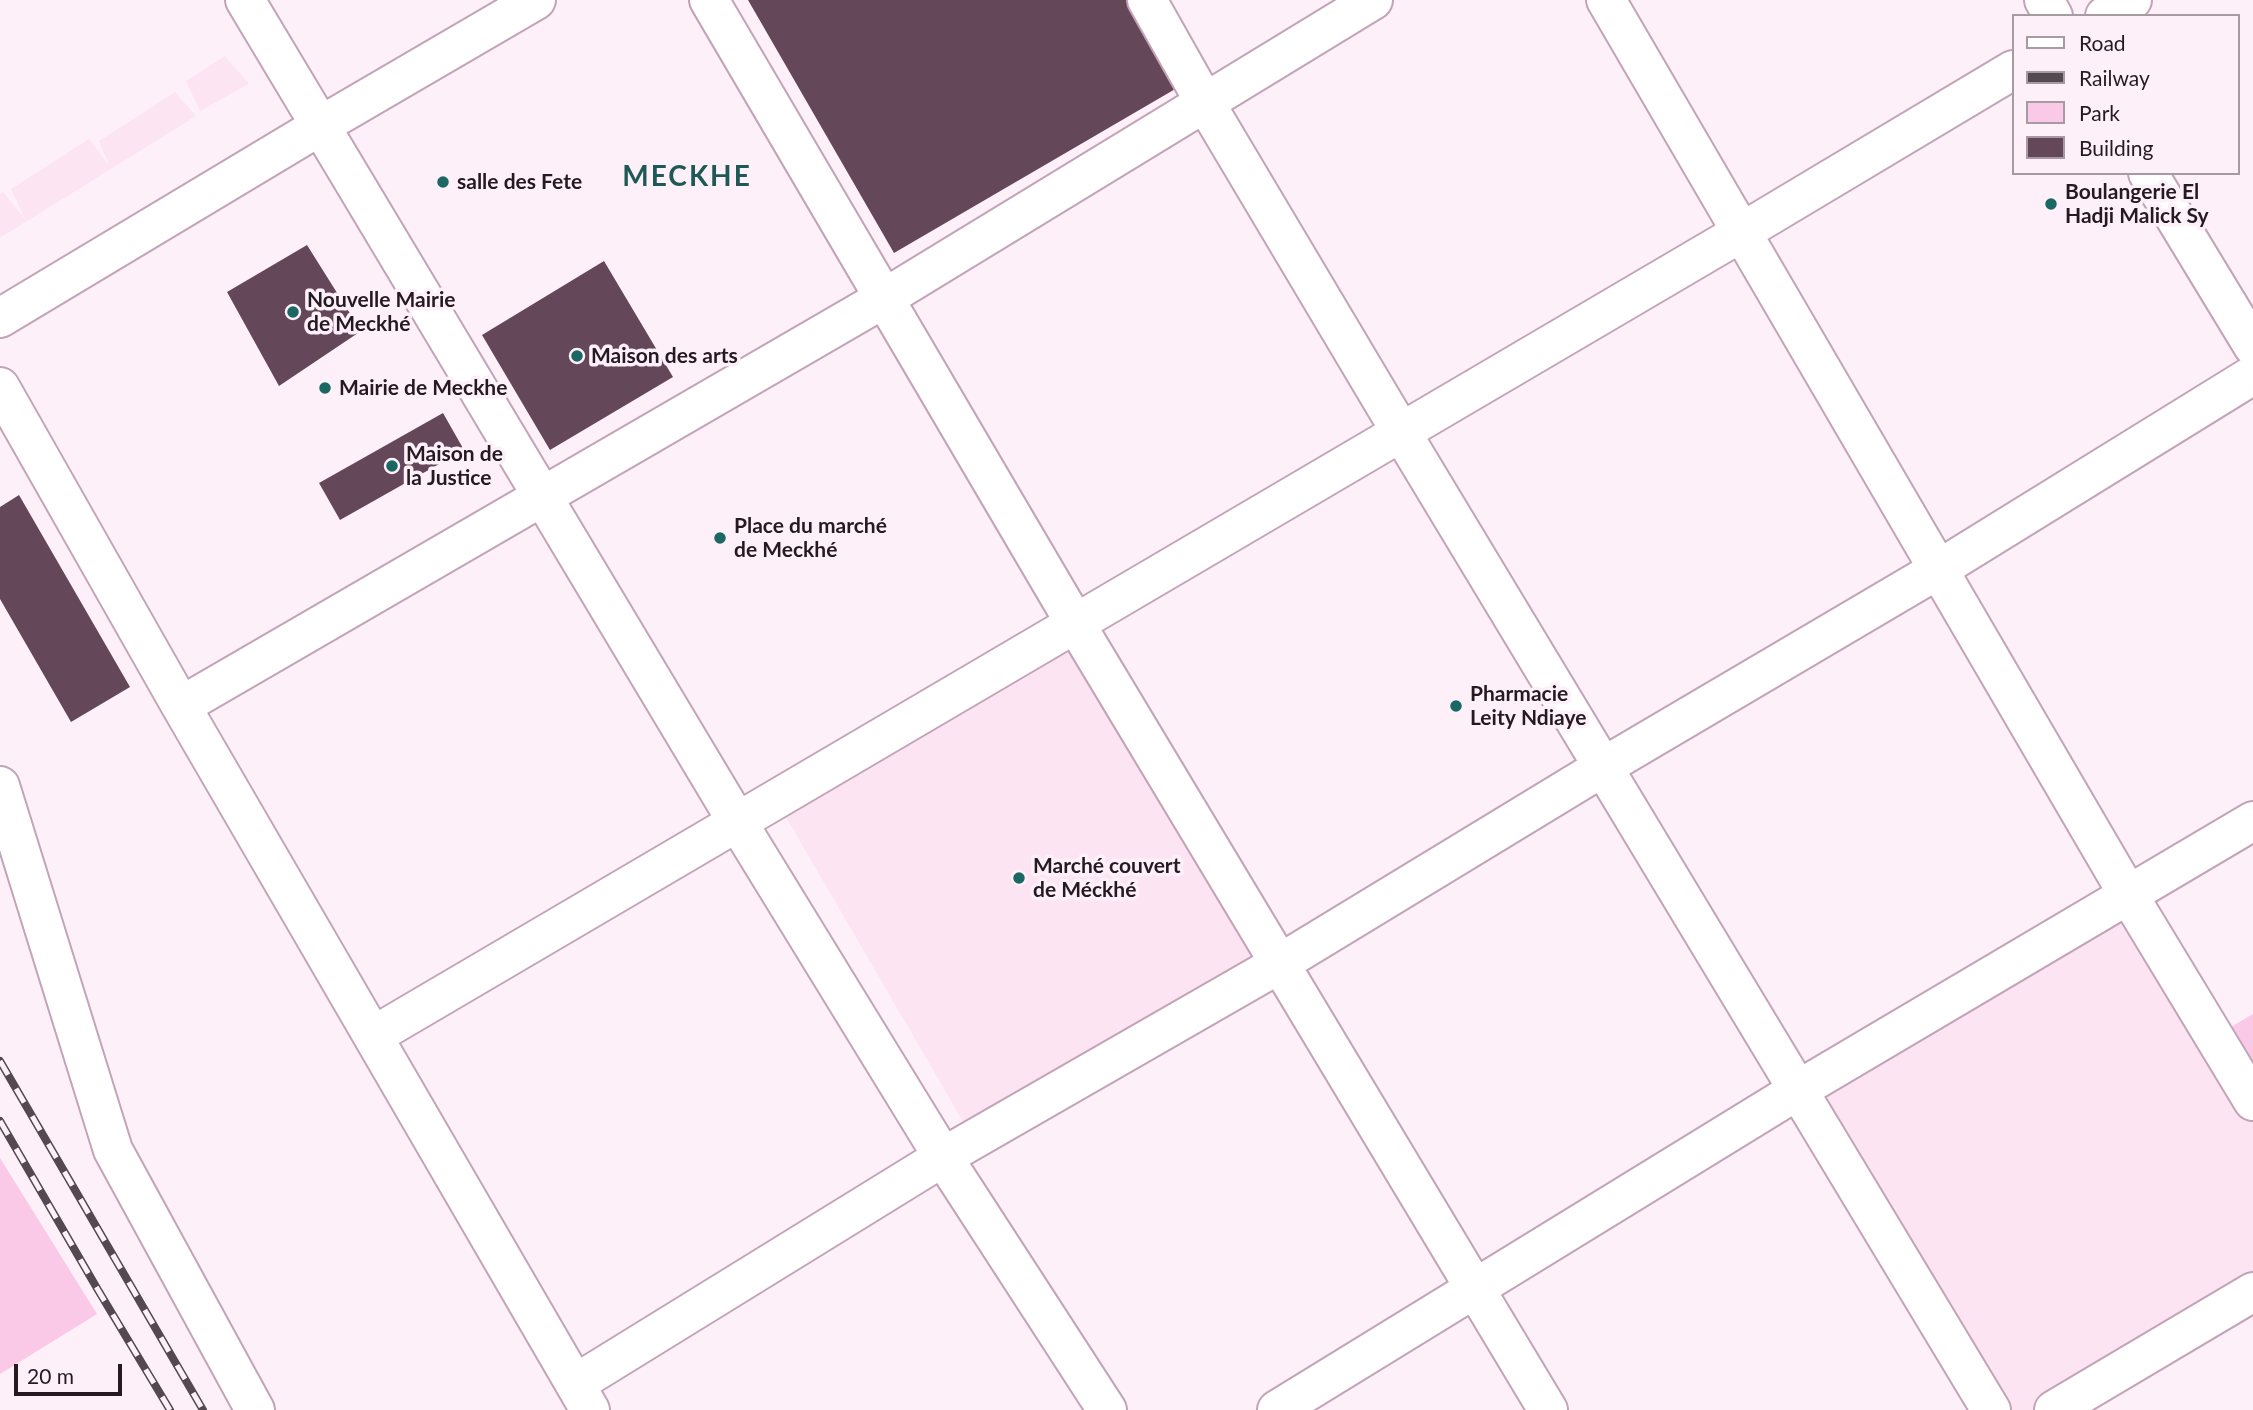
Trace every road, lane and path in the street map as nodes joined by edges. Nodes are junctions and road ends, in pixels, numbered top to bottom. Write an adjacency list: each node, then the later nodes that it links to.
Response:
1 (245, 0): 11 (street)
2 (536, 0): 11 (street)
3 (709, 0): 14 (street)
4 (1147, 0): 10 (street)
5 (1373, 0): 10 (street)
6 (1606, 0): 13 (street)
7 (2132, 0): 8 (street)
8 (2108, 14)
9 (2011, 71): 13 (street)
10 (1204, 102): 14 (street); 19 (street)
11 (320, 126): 15 (street); 20 (street)
12 (2149, 175): 16 (street)
13 (1742, 232): 19 (street); 21 (street)
14 (883, 299): 20 (street); 22 (street)
15 (0, 318)
16 (2253, 346)
17 (2253, 375): 21 (street)
18 (1, 392): 23 (street)
19 (1401, 432): 22 (street); 24 (street)
20 (541, 497): 23 (street); 27 (street)
21 (1939, 569): 24 (street); 28 (street)
22 (1075, 623): 27 (street); 29 (street)
23 (181, 706): 30 (street)
24 (1603, 766): 29 (street); 31 (street)
25 (0, 786): 37 (street)
26 (2253, 821): 28 (street)
27 (738, 823): 30 (street); 33 (street)
28 (2129, 896): 31 (street); 32 (street)
29 (1279, 964): 33 (street); 34 (street)
30 (373, 1036): 36 (street)
31 (1798, 1090): 34 (street); 41 (street)
32 (2253, 1101)
33 (943, 1157): 36 (street); 38 (street)
34 (1476, 1288): 39 (street); 40 (street)
35 (2253, 1292): 42 (street)
36 (582, 1397)
37 (255, 1410)
38 (1107, 1410)
39 (1277, 1410)
40 (1548, 1410)
41 (1991, 1410)
42 (2054, 1410)

